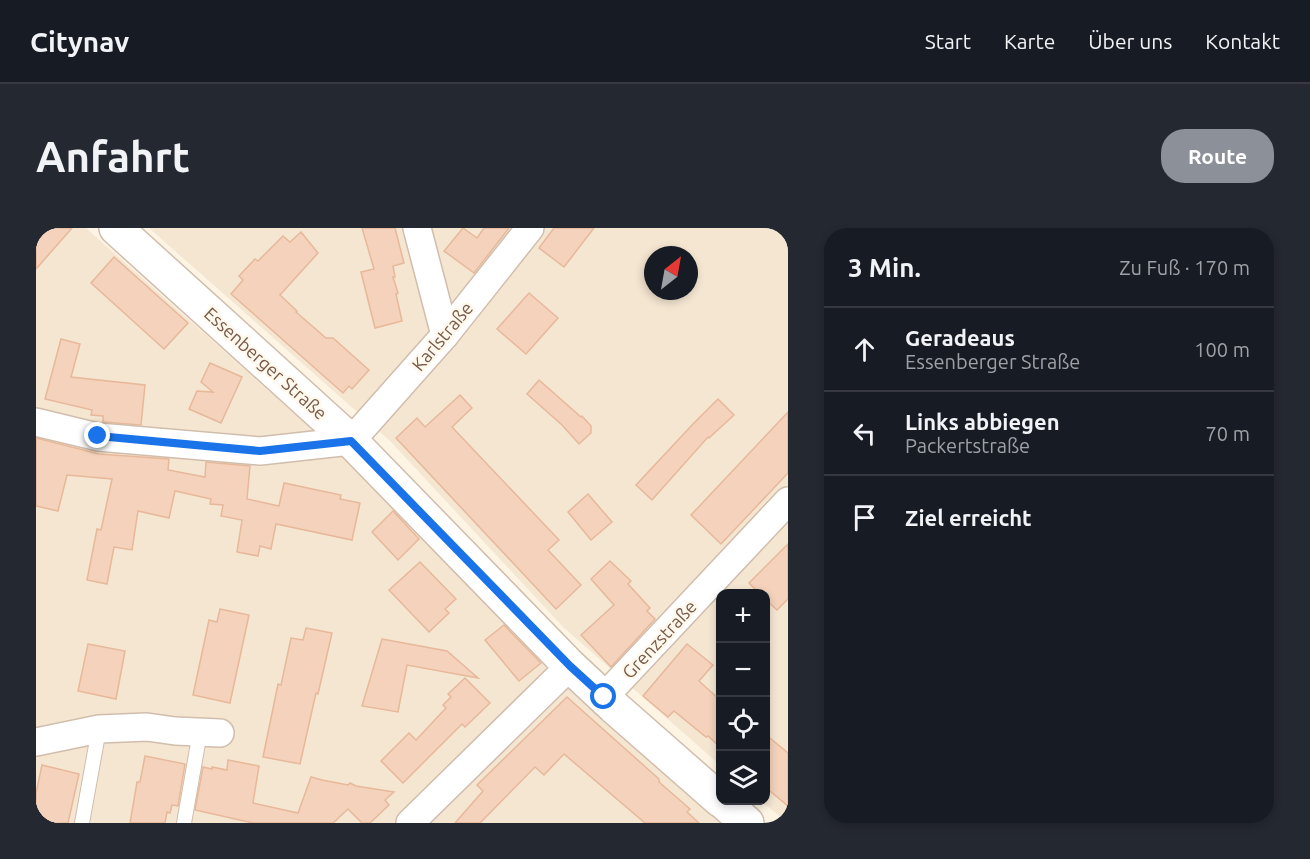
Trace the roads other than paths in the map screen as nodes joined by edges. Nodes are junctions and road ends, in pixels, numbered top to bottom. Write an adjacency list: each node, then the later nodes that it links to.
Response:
1 (116, 228): 6 (street, Essenberger Straße)
2 (417, 228): 4 (street)
3 (530, 228): 4 (street, Karlstraße)
4 (445, 335): 6 (street, Karlstraße)
5 (36, 422): 6 (street)
6 (351, 441): 8 (street, Essenberger Straße)
7 (788, 501): 9 (street, Grenzstraße)
8 (570, 666): 9 (street, Essenberger Straße); 17 (street)
9 (609, 702): 13 (street, Essenberger Straße)
10 (99, 729): 11 (street); 12 (street); 15 (lane)
11 (210, 733): 16 (lane)
12 (36, 742)
13 (716, 796)
14 (727, 805): 18 (street, Essenberger Straße)
15 (82, 823)
16 (184, 823)
17 (410, 823)
18 (747, 823)

